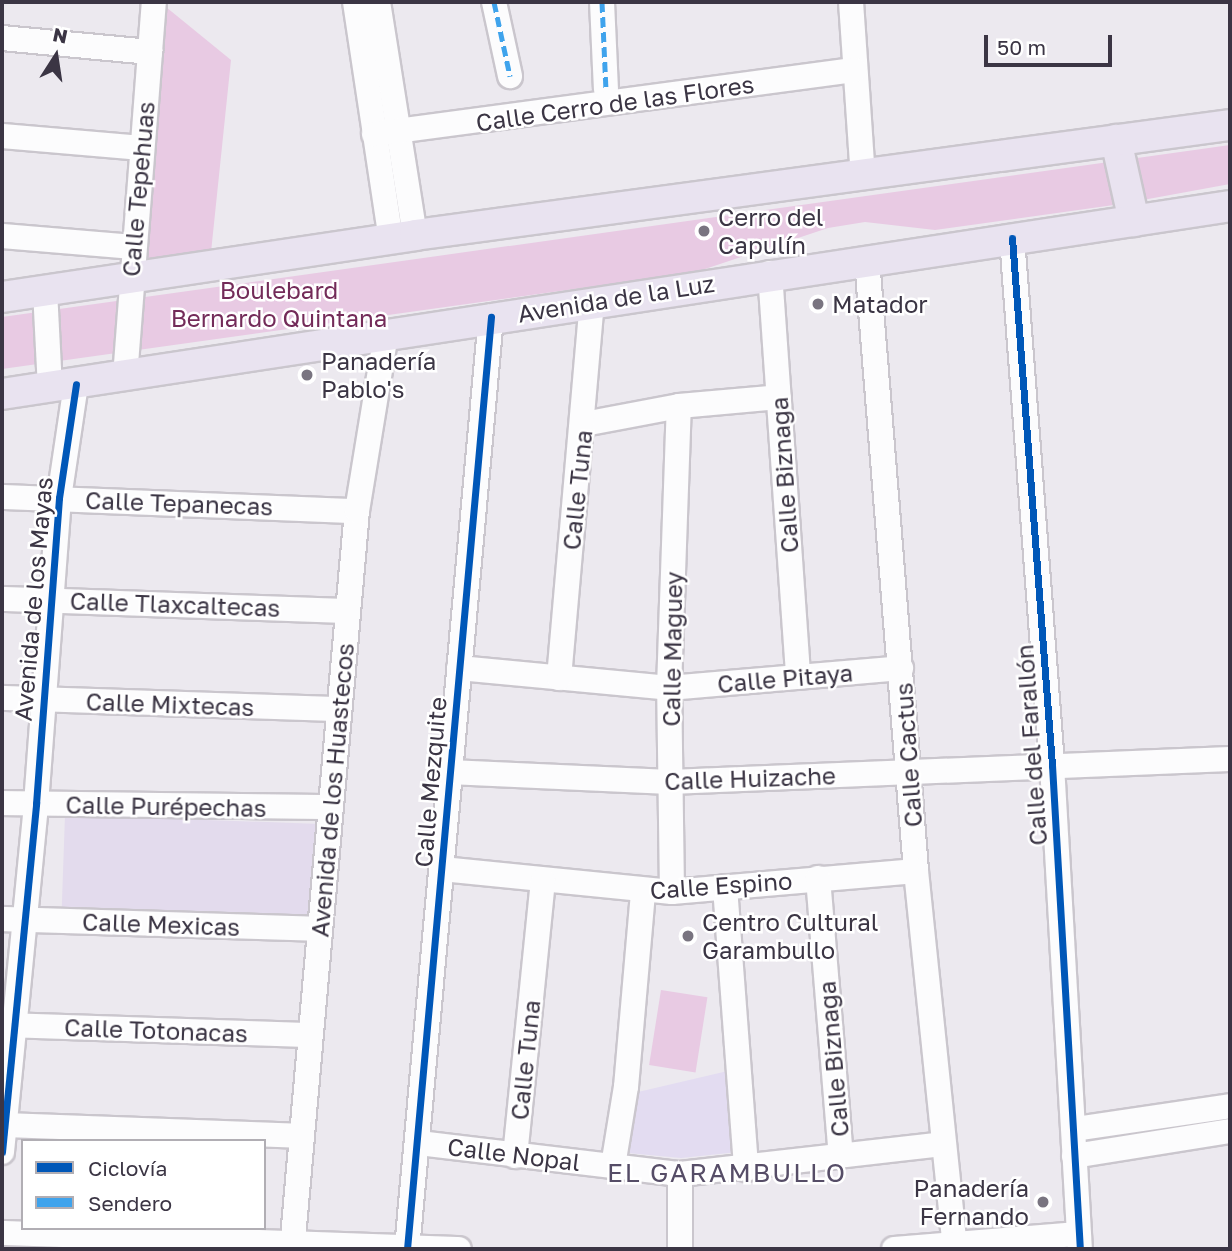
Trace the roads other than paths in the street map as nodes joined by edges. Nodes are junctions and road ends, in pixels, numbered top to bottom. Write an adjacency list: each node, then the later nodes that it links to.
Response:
1 (154, 2): 8 (street, Calle Tepehuas)
2 (355, 2): 13 (street)
3 (378, 2): 13 (street)
4 (494, 2): 10 (street)
5 (602, 2): 11 (street)
6 (851, 2): 9 (street)
7 (2, 38): 8 (street)
8 (150, 52): 16 (street, Calle Tepehuas)
9 (855, 70): 13 (street, Calle Cerro de las Flores); 17 (street)
10 (510, 76)
11 (606, 89)
12 (1230, 125): 15 (main road)
13 (386, 133): 21 (street)
14 (2, 136): 16 (street)
15 (1116, 140): 17 (main road); 19 (main road)
16 (141, 148): 23 (street, Calle Tepehuas)
17 (863, 176): 21 (main road)
18 (1230, 206): 19 (main road, Avenida de la Luz)
19 (1134, 221): 22 (main road, Avenida de la Luz)
20 (2, 236): 23 (street)
21 (403, 237): 26 (main road)
22 (1012, 238): 24 (main road, Avenida de la Luz); 53 (street, Calle del Farallón)
23 (134, 247): 26 (street, Calle Tepehuas)
24 (867, 260): 25 (main road, Avenida de la Luz); 45 (street, Calle Cactus)
25 (770, 273): 29 (main road, Avenida de la Luz); 35 (street, Calle Biznaga)
26 (131, 278): 27 (main road); 32 (street, Calle Tepehuas)
27 (45, 290): 28 (main road); 33 (street, Avenida de los Mayas)
28 (2, 297)
29 (592, 301): 30 (main road, Avenida de la Luz); 37 (street, Calle Tuna)
30 (491, 317): 31 (main road, Avenida de la Luz); 44 (street, Calle Mezquite)
31 (386, 333): 32 (main road, Avenida de la Luz); 40 (street, Avenida de los Huastecos)
32 (125, 377): 33 (main road, Avenida de la Luz)
33 (63, 386): 34 (main road, Avenida de la Luz); 39 (street, Avenida de los Mayas)
34 (2, 394)
35 (779, 397): 36 (street); 46 (street, Calle Biznaga)
36 (679, 405): 37 (street); 48 (street, Calle Maguey)
37 (584, 424): 47 (street, Calle Tuna)
38 (2, 497): 39 (street, Calle Tepanecas)
39 (59, 498): 40 (street, Calle Tepanecas); 42 (street, Avenida de los Mayas)
40 (357, 511): 43 (street, Avenida de los Huastecos)
41 (2, 598): 42 (street, Calle Tlaxcaltecas)
42 (51, 599): 43 (street, Calle Tlaxcaltecas); 50 (street, Avenida de los Mayas)
43 (348, 611): 51 (street, Avenida de los Huastecos)
44 (459, 668): 47 (street, Calle Pitaya); 54 (street, Calle Mezquite)
45 (901, 668): 46 (street, Calle Pitaya); 55 (street, Calle Cactus)
46 (798, 676): 48 (street, Calle Pitaya)
47 (559, 678): 48 (street, Calle Pitaya)
48 (669, 688): 56 (street, Calle Maguey)
49 (2, 698): 50 (street, Calle Mixtecas)
50 (45, 700): 51 (street, Calle Mixtecas); 58 (street, Avenida de los Mayas)
51 (338, 709): 59 (street, Avenida de los Huastecos)
52 (1230, 759): 53 (street, Calle Huizache)
53 (1052, 765): 55 (street, Calle Huizache); 73 (street, Calle del Farallón)
54 (449, 772): 56 (street, Calle Huizache); 60 (street, Calle Mezquite)
55 (909, 772): 56 (street, Calle Huizache); 61 (street, Calle Cactus)
56 (670, 782): 66 (street, Calle Maguey)
57 (2, 803): 58 (street, Calle Purépechas)
58 (36, 804): 59 (street, Calle Purépechas); 67 (street, Avenida de los Mayas)
59 (331, 807): 68 (street, Avenida de los Huastecos)
60 (442, 870): 63 (street, Calle Espino); 76 (street, Calle Mezquite)
61 (916, 871): 62 (street, Calle Espino); 77 (street, Calle Cactus)
62 (818, 878): 64 (street, Calle Espino); 79 (street, Calle Biznaga)
63 (543, 880): 65 (street, Calle Espino); 80 (street, Calle Tuna)
64 (725, 887): 66 (street, Calle Espino); 83 (street)
65 (643, 891): 66 (street, Calle Espino); 82 (street)
66 (672, 892)
67 (13, 920): 68 (street, Calle Mexicas); 69 (street, Avenida de los Mayas)
68 (320, 929): 70 (street, Avenida de los Huastecos)
69 (8, 1026): 70 (street, Calle Totonacas); 72 (street, Avenida de los Mayas)
70 (310, 1035): 75 (street, Avenida de los Huastecos)
71 (1230, 1106): 73 (street)
72 (3, 1125): 75 (street); 78 (street, Avenida de los Mayas)
73 (1075, 1129): 81 (street, Calle del Farallón)
74 (1230, 1131): 81 (street)
75 (300, 1136): 88 (street, Avenida de los Huastecos)
76 (419, 1143): 80 (street, Calle Nopal); 89 (street, Calle Mezquite)
77 (942, 1144): 79 (street, Calle Nopal); 87 (street, Calle Cactus)
78 (2, 1152)
79 (841, 1155): 83 (street, Calle Nopal)
80 (515, 1156): 82 (street, Calle Nopal)
81 (1074, 1156): 86 (street, Calle del Farallón)
82 (614, 1166): 84 (street, Calle Nopal)
83 (746, 1169): 84 (street, Calle Nopal)
84 (680, 1174): 91 (street)
85 (2, 1233): 88 (street)
86 (1079, 1242): 87 (street)
87 (955, 1246): 92 (street)
88 (292, 1247): 89 (street)
89 (407, 1247): 90 (street)
90 (459, 1249)
91 (680, 1249)
92 (894, 1249)

